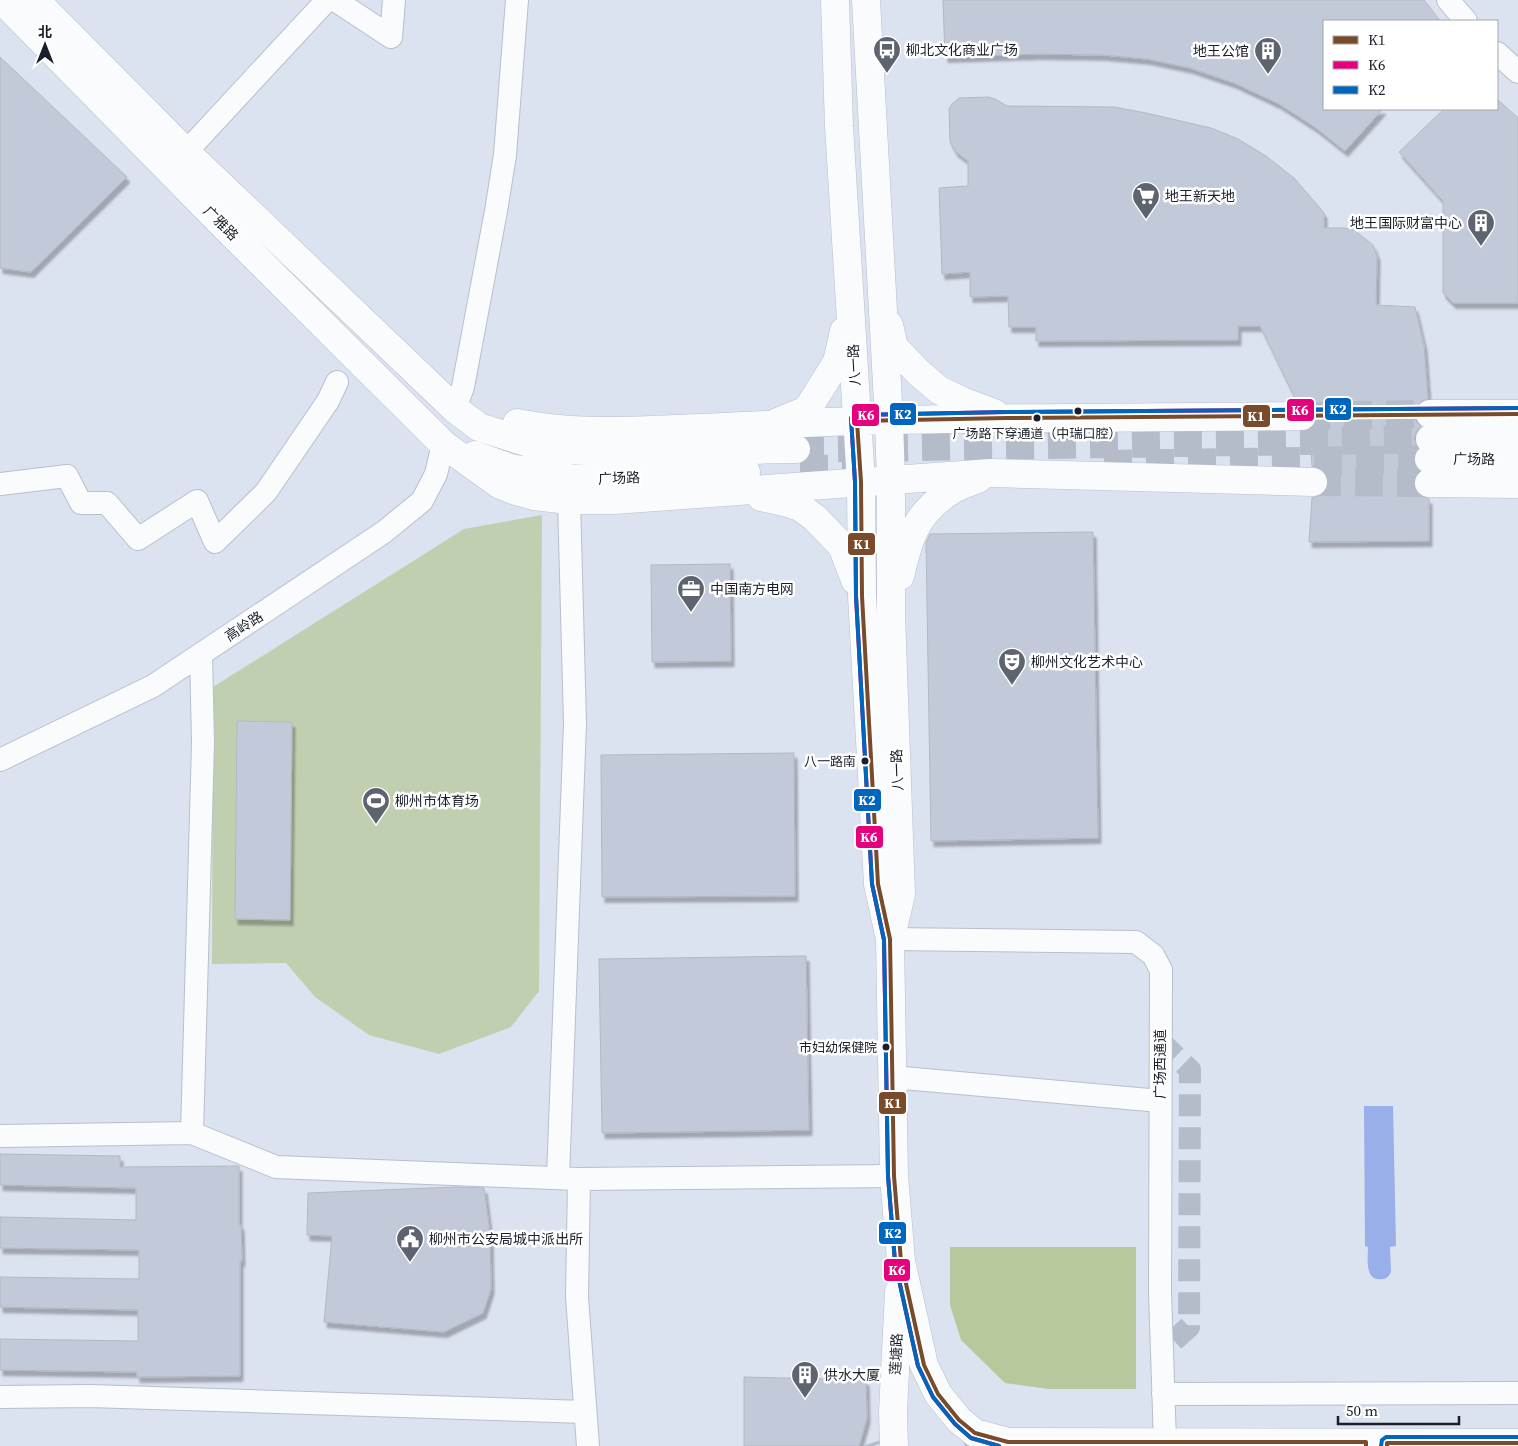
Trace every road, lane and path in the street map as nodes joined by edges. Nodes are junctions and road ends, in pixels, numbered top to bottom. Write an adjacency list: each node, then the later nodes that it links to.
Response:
1 (35, 0): 13 (main road, 广雅路)
2 (327, 0): 13 (street)
3 (335, 0): 4 (street)
4 (394, 0)
5 (517, 0): 17 (street)
6 (835, 0): 15 (main road, 八一路)
7 (866, 0): 14 (main road, 八一路)
8 (1448, 0): 10 (street)
9 (3, 7): 25 (main road, 广雅路)
10 (1465, 20)
11 (1498, 54): 12 (street)
12 (1518, 72)
13 (186, 152): 17 (main road, 广雅路)
14 (882, 297): 20 (main road); 22 (main road, 八一路)
15 (850, 303): 21 (main road, 八一路); 23 (main road)
16 (337, 382): 32 (street)
17 (455, 409): 23 (main road); 25 (main road, 广场路)
18 (1518, 414): 26 (main road)
19 (1302, 416): 20 (main road)
20 (1007, 418): 22 (main road)
21 (857, 421): 22 (main road); 23 (main road); 29 (main road, 八一路)
22 (889, 421): 30 (main road, 八一路)
23 (771, 426)
24 (1518, 438): 26 (main road, 广场路)
25 (443, 444): 35 (main road, 广雅路); 38 (street, 高岭路)
26 (1430, 449): 27 (main road, 广场路); 33 (main road)
27 (1518, 460)
28 (991, 473): 30 (main road); 31 (main road); 37 (main road)
29 (861, 482): 30 (main road); 34 (main road); 36 (main road, 八一路)
30 (891, 482): 37 (main road, 八一路)
31 (1313, 482)
32 (0, 484)
33 (1518, 484)
34 (728, 491): 35 (main road, 广雅路); 36 (main road)
35 (569, 500): 46 (street)
36 (862, 596): 40 (main road, 八一路)
37 (891, 614): 40 (main road, 八一路)
38 (202, 654): 39 (street, 高岭路); 43 (street)
39 (0, 760)
40 (890, 940): 41 (main road, 八一路); 42 (street, 广场西通道)
41 (892, 1078): 42 (street); 45 (main road, 八一路)
42 (1160, 1101): 48 (street, 广场西通道)
43 (192, 1133): 44 (street); 46 (street)
44 (0, 1136)
45 (894, 1176): 46 (street); 47 (main road, 八一路)
46 (568, 1178): 51 (street)
47 (901, 1261): 54 (main road); 57 (main road, 莲塘路)
48 (1163, 1394): 49 (street); 52 (street, 广场西通道)
49 (1518, 1394)
50 (0, 1396): 51 (street)
51 (585, 1412): 56 (street)
52 (1166, 1442): 54 (main road); 55 (main road)
53 (1518, 1443): 55 (main road)
54 (1002, 1444)
55 (1376, 1444)
56 (588, 1446)
57 (894, 1446)

